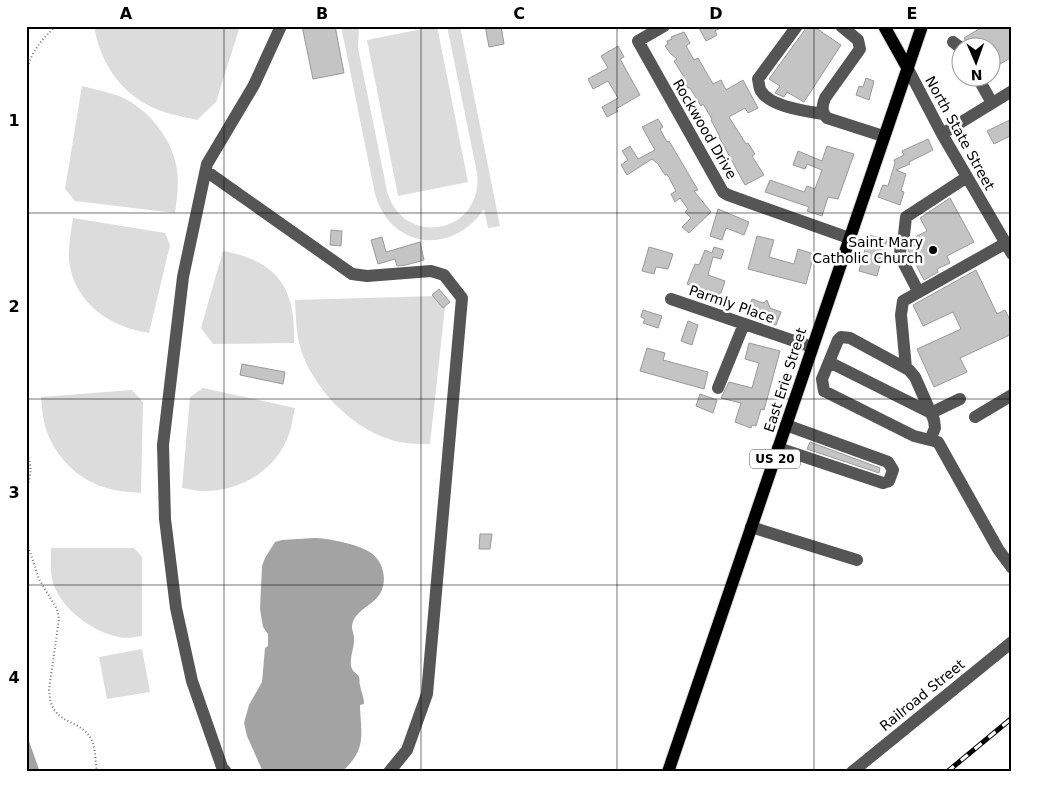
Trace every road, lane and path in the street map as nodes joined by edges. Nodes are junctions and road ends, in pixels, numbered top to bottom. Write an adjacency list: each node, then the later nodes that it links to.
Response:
1 (56, 26): 9 (path)
2 (281, 26): 18 (street)
3 (664, 26): 20 (street, Rockwood Drive)
4 (797, 26): 14 (street)
5 (841, 26): 14 (street)
6 (884, 26): 8 (main road, North State Street)
7 (922, 26): 8 (main road, East Erie Street / US 20)
8 (908, 69): 15 (street, North State Street); 16 (main road, East Erie Street / US 20)
9 (26, 74)
10 (984, 88): 13 (street)
11 (1012, 91): 13 (street)
12 (26, 100): 17 (path)
13 (992, 103): 15 (street)
14 (823, 114): 16 (street)
15 (942, 134): 19 (street, North State Street)
16 (883, 136): 20 (main road, East Erie Street / US 20)
17 (26, 153)
18 (206, 171): 46 (street); 47 (street)
19 (967, 177): 21 (street, North State Street); 22 (street)
20 (849, 238): 25 (main road, East Erie Street / US 20)
21 (1009, 248): 22 (street)
22 (918, 291): 29 (street)
23 (671, 299): 24 (street, Parmly Place)
24 (744, 324): 25 (street, Parmly Place); 30 (street)
25 (813, 343): 26 (street, Parmly Place); 27 (main road, East Erie Street / US 20)
26 (835, 346): 28 (street); 29 (street)
27 (807, 362): 28 (street); 35 (main road, East Erie Street / US 20)
28 (828, 365): 33 (street); 36 (street)
29 (906, 368): 33 (street)
30 (718, 388)
31 (1012, 395): 34 (street)
32 (960, 399): 33 (street)
33 (931, 413): 36 (street)
34 (974, 417)
35 (786, 425): 37 (main road, East Erie Street / US 20); 37 (street)
36 (930, 440): 43 (street)
37 (778, 448): 40 (main road, East Erie Street / US 20)
38 (26, 451): 39 (path)
39 (26, 490)
40 (751, 527): 42 (street); 48 (main road, East Erie Street / US 20)
41 (26, 540): 45 (path)
42 (857, 560)
43 (1012, 568)
44 (1012, 642): 49 (street, Railroad Street)
45 (97, 772)
46 (226, 772)
47 (389, 772)
48 (668, 772)
49 (852, 772)

